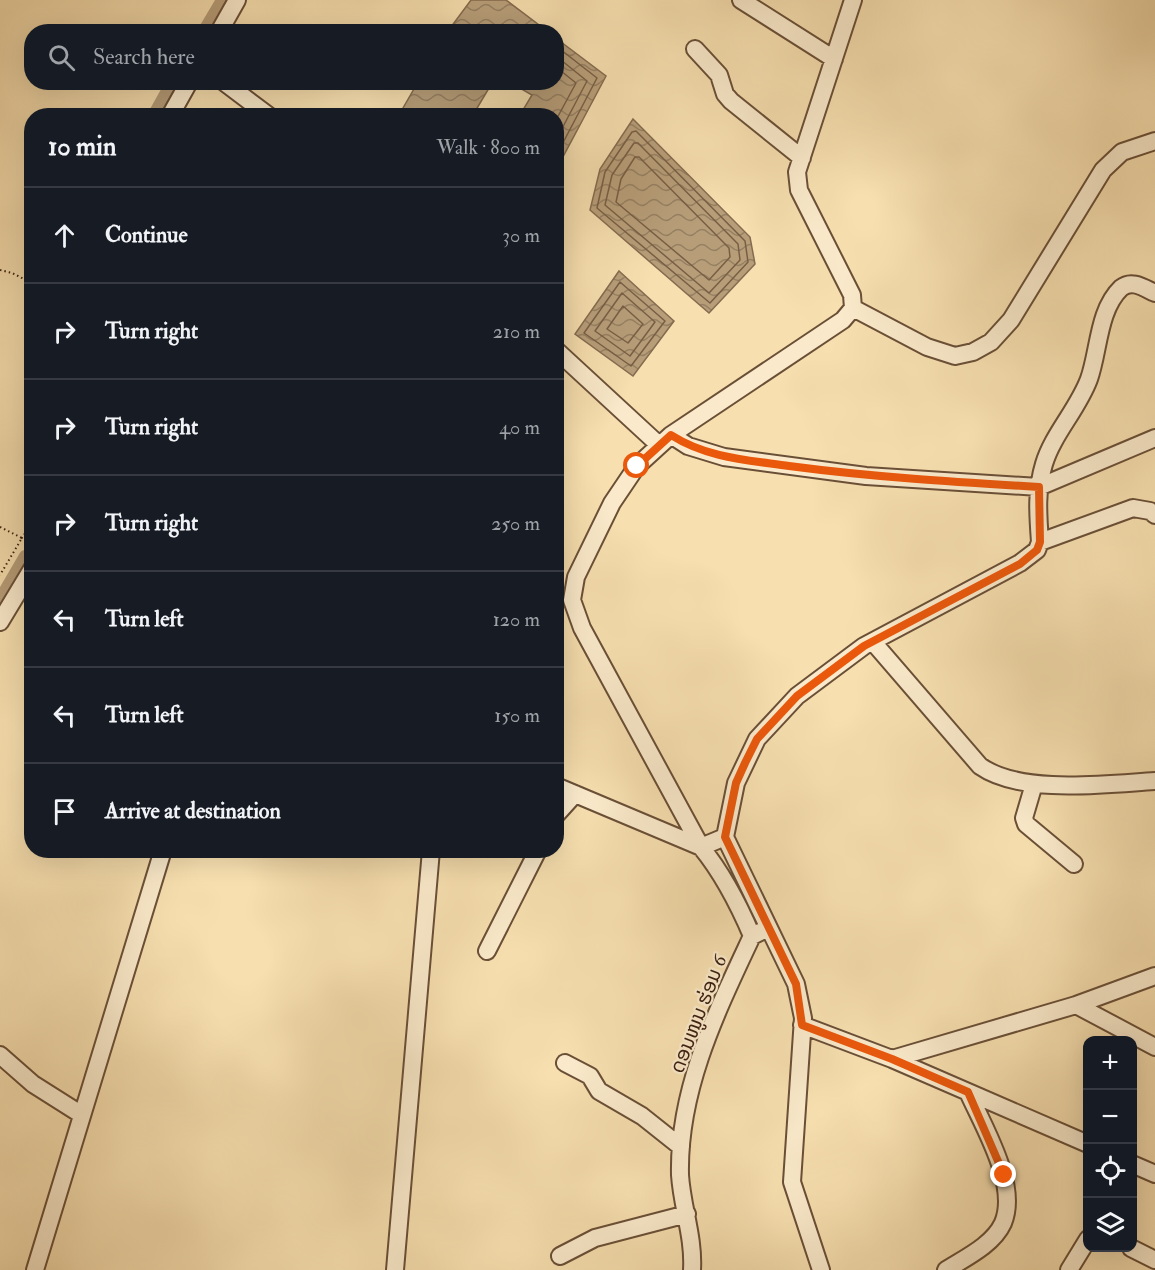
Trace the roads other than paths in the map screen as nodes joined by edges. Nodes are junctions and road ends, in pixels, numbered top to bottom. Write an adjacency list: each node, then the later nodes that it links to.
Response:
1 (237, 0): 4 (street)
2 (741, 0): 6 (street)
3 (853, 0): 6 (street)
4 (224, 24)
5 (695, 49): 12 (street)
6 (834, 59): 12 (street)
7 (185, 90): 9 (street)
8 (235, 90): 10 (street)
9 (174, 108)
10 (258, 108)
11 (1155, 141): 14 (street)
12 (802, 158): 14 (street)
13 (1155, 293): 18 (street)
14 (853, 308): 17 (street)
15 (564, 357): 17 (street)
16 (1155, 438): 18 (street)
17 (665, 440): 18 (street); 30 (street)
18 (1039, 487): 20 (street)
19 (1155, 515): 20 (street)
20 (1040, 542): 23 (street)
21 (24, 582): 22 (street)
22 (0, 622)
23 (873, 642): 25 (street); 29 (street)
24 (1155, 781): 25 (street)
25 (1034, 784): 34 (street)
26 (564, 789): 27 (street)
27 (575, 794): 28 (street); 30 (street)
28 (564, 806)
29 (725, 837): 30 (street); 35 (street)
30 (701, 847): 36 (street)
31 (161, 858): 46 (street)
32 (430, 858): 57 (street)
33 (534, 858): 37 (street)
34 (1074, 864)
35 (769, 928): 36 (street); 40 (street)
36 (752, 936): 48 (street, ດອນໜູນ ຮ່ອມ 6)
37 (487, 951)
38 (1155, 976): 39 (street)
39 (1076, 1005): 41 (street); 43 (street)
40 (802, 1025): 43 (street); 59 (street)
41 (1155, 1047)
42 (0, 1055): 46 (street)
43 (892, 1059): 45 (street)
44 (565, 1063): 48 (street)
45 (968, 1092): 47 (street); 60 (street)
46 (82, 1115): 56 (street)
47 (1083, 1142)
48 (681, 1147): 51 (street, ດອນໜູນ ຮ່ອມ 6)
49 (1137, 1166): 50 (street)
50 (1155, 1174)
51 (687, 1214): 54 (street); 58 (street, ດອນໜູນ ຮ່ອມ 6)
52 (1083, 1247): 61 (street)
53 (1137, 1251): 55 (street)
54 (560, 1256)
55 (1155, 1260)
56 (35, 1270)
57 (395, 1270)
58 (692, 1270)
59 (821, 1270)
60 (946, 1270)
61 (1069, 1270)

